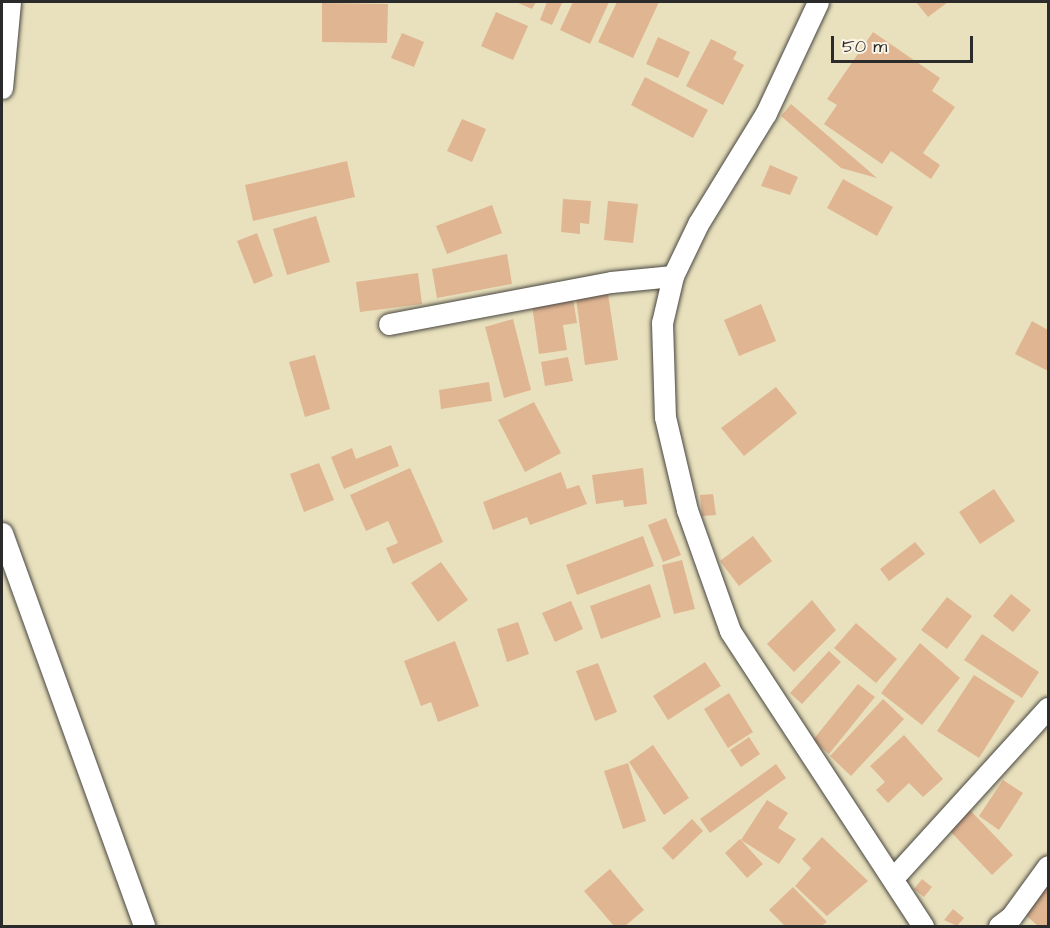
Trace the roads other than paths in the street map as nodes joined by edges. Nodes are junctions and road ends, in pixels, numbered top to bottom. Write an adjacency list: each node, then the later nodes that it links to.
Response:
1 (10, 2): 3 (street)
2 (818, 2): 4 (street)
3 (2, 88)
4 (673, 276): 5 (street); 9 (street)
5 (389, 324)
6 (2, 533): 10 (street)
7 (1048, 708): 9 (street)
8 (1048, 866): 12 (street)
9 (894, 877): 11 (street)
10 (144, 927)
11 (923, 927)
12 (999, 927)

